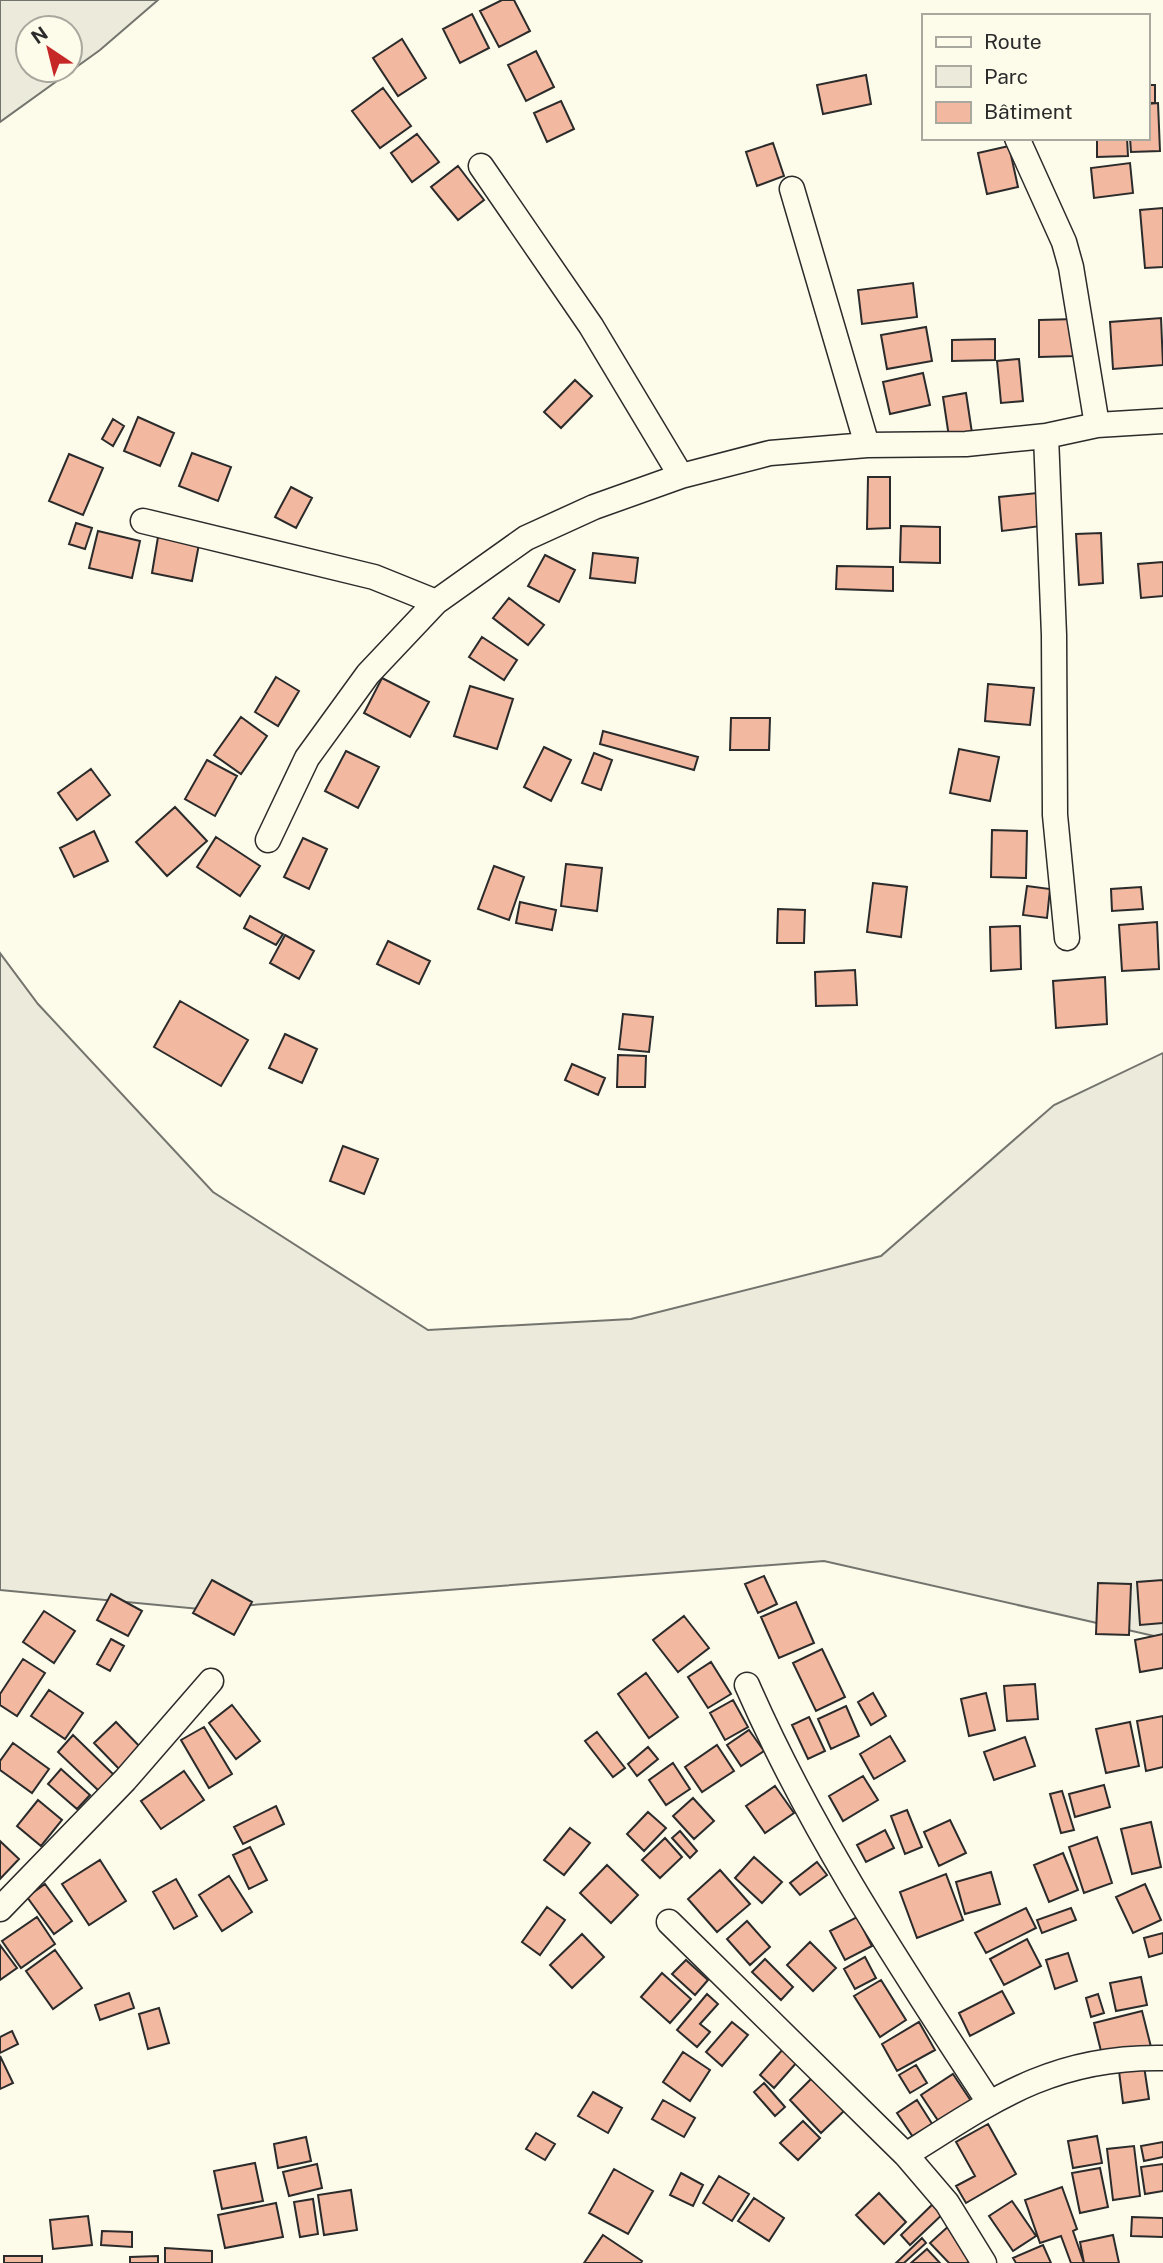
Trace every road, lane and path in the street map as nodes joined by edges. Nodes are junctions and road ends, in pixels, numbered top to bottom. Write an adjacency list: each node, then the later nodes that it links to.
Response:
1 (1018, 140): 5 (street)
2 (481, 166): 8 (street)
3 (792, 188): 7 (street)
4 (1163, 421): 5 (street)
5 (1097, 425): 6 (street)
6 (1045, 436): 7 (street); 12 (street)
7 (867, 445): 8 (street)
8 (681, 476): 10 (street)
9 (143, 522): 10 (street)
10 (436, 602): 11 (street)
11 (268, 840)
12 (1067, 938)
13 (211, 1681): 15 (street)
14 (747, 1685): 18 (street)
15 (0, 1909)
16 (669, 1922): 19 (street)
17 (1163, 2058): 18 (street)
18 (989, 2102): 19 (street)
19 (906, 2155): 20 (street)
20 (984, 2263)

